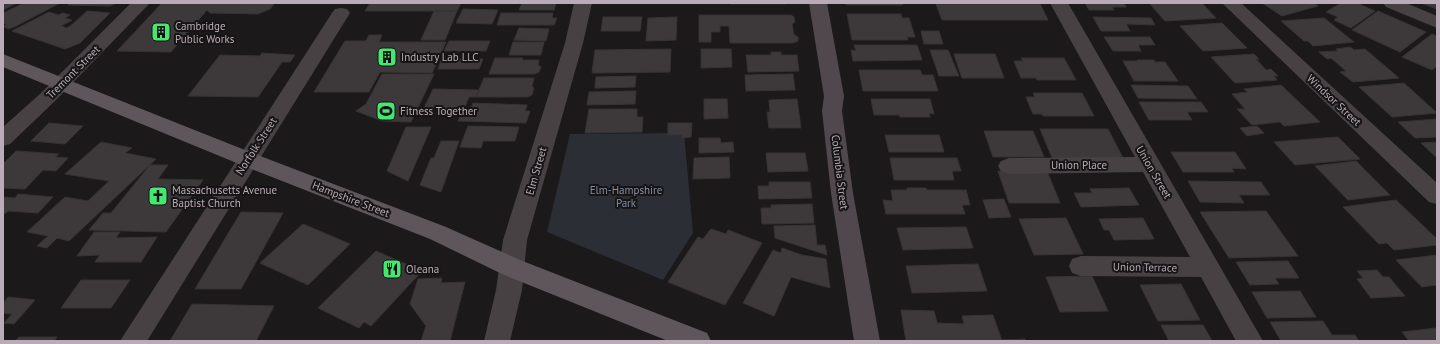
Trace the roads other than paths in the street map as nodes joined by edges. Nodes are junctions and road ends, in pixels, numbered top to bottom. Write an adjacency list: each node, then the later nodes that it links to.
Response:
1 (141, 3): 10 (street, Tremont Street)
2 (583, 3): 17 (street, Elm Street)
3 (818, 3): 22 (main road, Columbia Street)
4 (1059, 3): 13 (street, Union Street)
5 (1231, 3): 15 (street, Windsor Street)
6 (1392, 3): 8 (street)
7 (341, 13): 12 (street, Norfolk Street)
8 (1437, 23)
9 (3, 60): 10 (main road, Hampshire Street)
10 (62, 84): 11 (street, Tremont Street); 12 (main road, Hampshire Street)
11 (3, 139)
12 (248, 159): 17 (main road, Hampshire Street); 19 (street, Norfolk Street)
13 (1149, 164): 14 (street, Union Place); 18 (street, Union Street)
14 (1009, 166)
15 (1437, 196)
16 (1081, 266): 18 (street, Union Terrace)
17 (511, 267): 20 (street, Elm Street); 21 (main road, Hampshire Street)
18 (1208, 267): 23 (street, Union Street)
19 (133, 341)
20 (498, 341)
21 (698, 341)
22 (867, 341)
23 (1250, 341)

